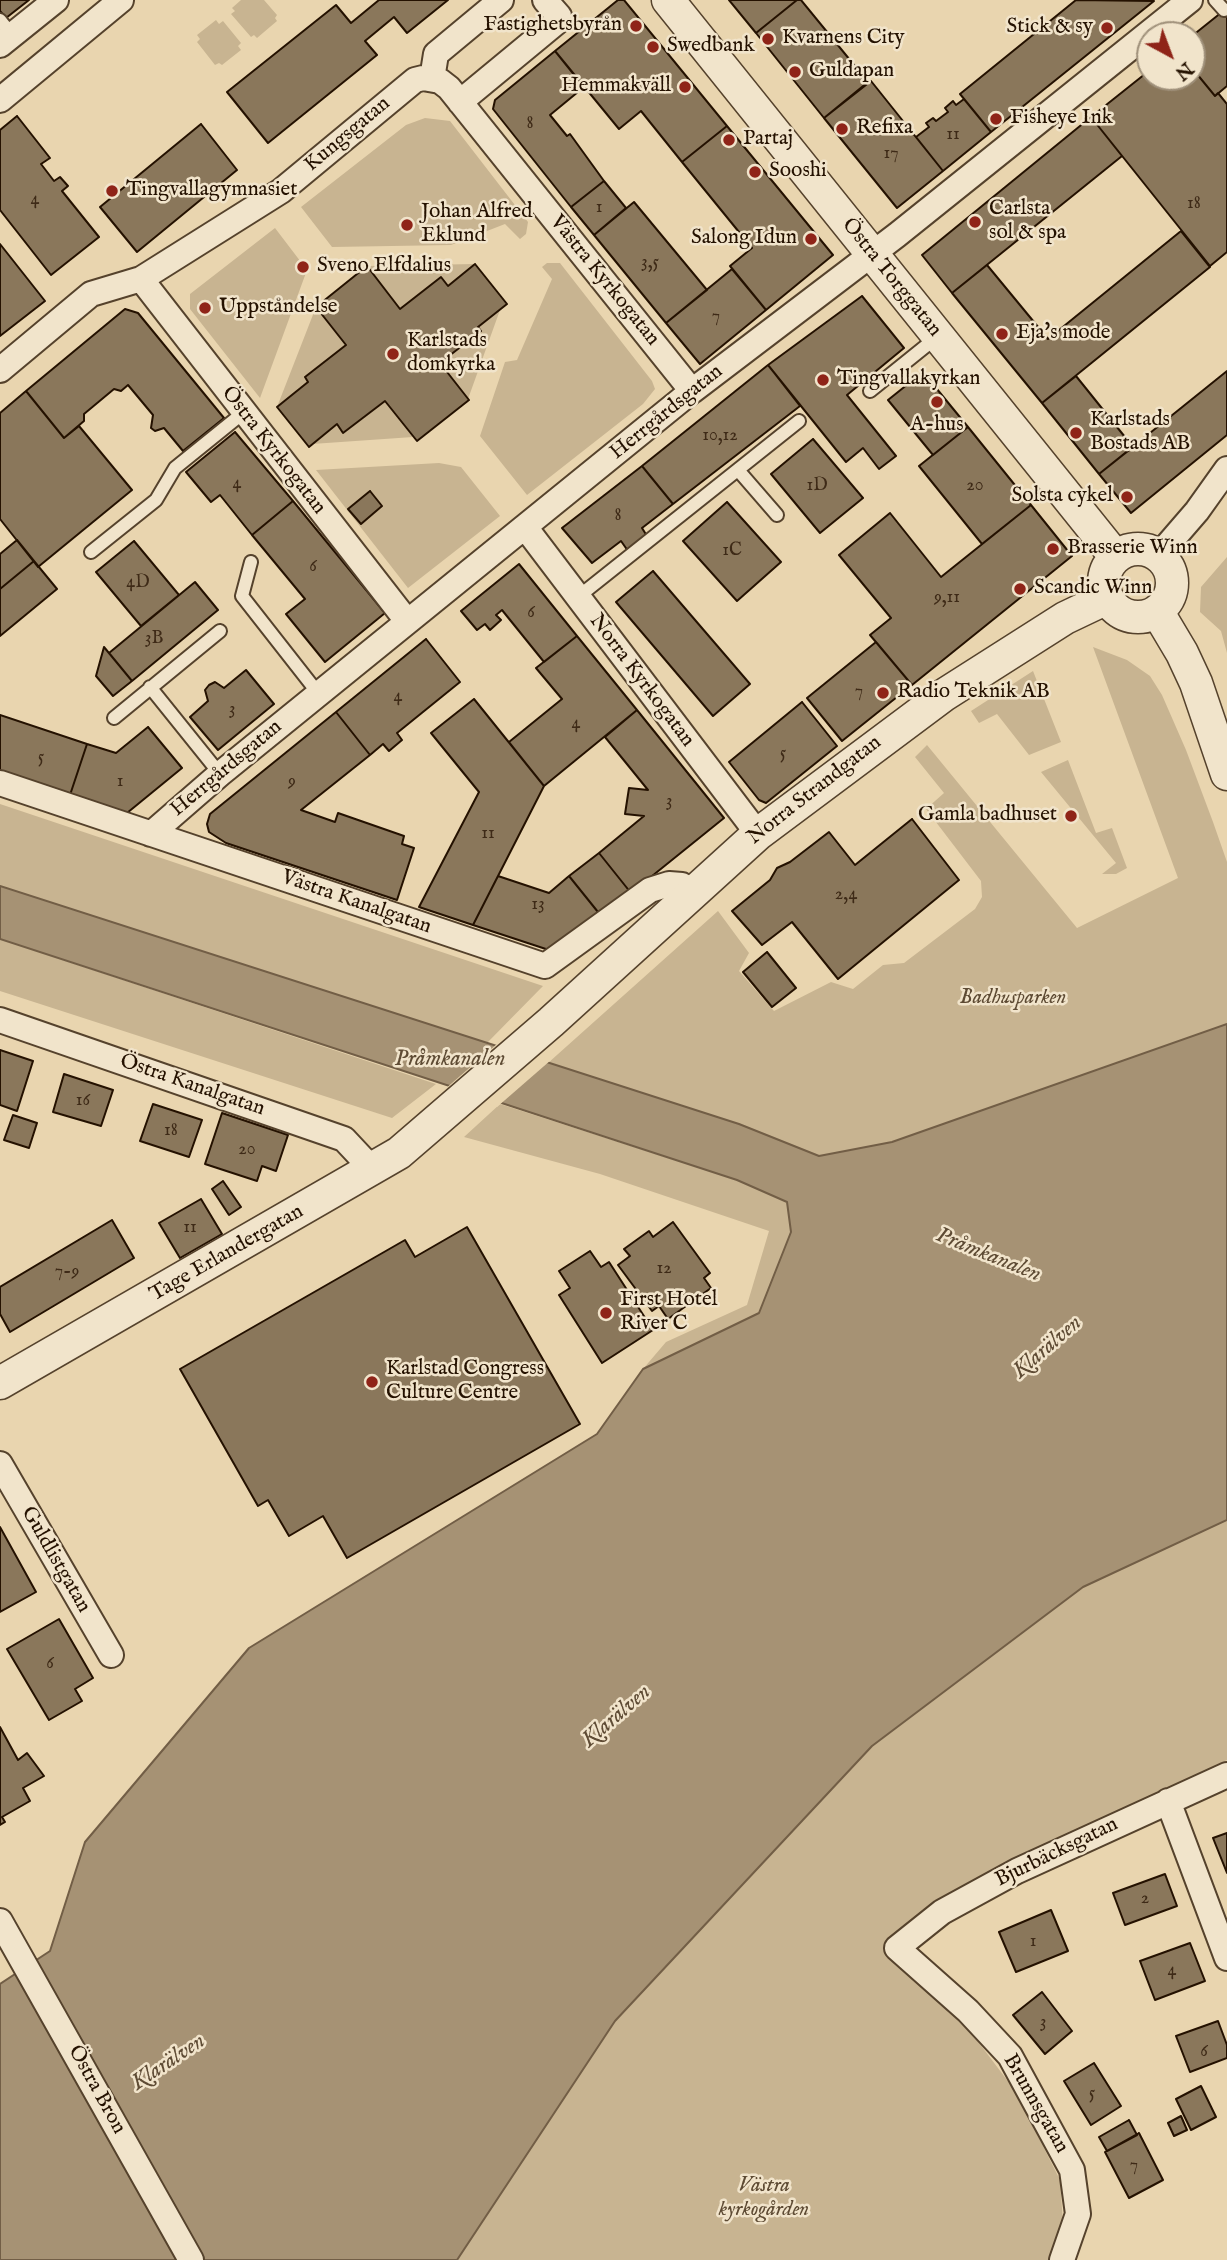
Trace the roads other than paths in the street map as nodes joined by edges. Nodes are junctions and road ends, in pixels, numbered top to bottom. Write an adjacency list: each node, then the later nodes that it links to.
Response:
1 (56, 0): 7 (street)
2 (121, 0): 9 (street)
3 (501, 0): 8 (street)
4 (545, 0): 10 (street)
5 (668, 0): 11 (street, Östra Torggatan)
6 (1190, 0): 11 (street, Herrgårdsgatan)
7 (4, 34)
8 (432, 79): 10 (street, Västra Kyrkogatan); 12 (street, Kungsgatan)
9 (0, 100)
10 (460, 102): 15 (street, Västra Kyrkogatan)
11 (872, 254): 13 (street, Östra Torggatan); 15 (street, Herrgårdsgatan)
12 (131, 282): 14 (street, Kungsgatan); 17 (street, Östra Kyrkogatan)
13 (938, 336): 16 (lane); 25 (street, Östra Torggatan)
14 (0, 369)
15 (692, 391): 22 (street, Herrgårdsgatan)
16 (870, 391)
17 (243, 413): 23 (lane); 30 (street, Östra Kyrkogatan)
18 (799, 421): 20 (lane)
19 (1227, 468): 24 (street)
20 (738, 470): 21 (lane); 27 (lane)
21 (777, 515)
22 (525, 527): 27 (street, Norra Kyrkogatan); 30 (street, Herrgårdsgatan)
23 (91, 552)
24 (1158, 555): 25 (street); 29 (street)
25 (1115, 556): 28 (street)
26 (251, 562): 33 (lane)
27 (578, 597): 39 (street, Norra Kyrkogatan)
28 (1107, 598): 29 (street); 39 (street, Norra Strandgatan)
29 (1157, 611): 36 (street)
30 (407, 621): 33 (street, Herrgårdsgatan)
31 (220, 631): 32 (lane)
32 (150, 687): 34 (lane); 35 (lane)
33 (318, 693): 35 (street, Herrgårdsgatan)
34 (114, 718)
35 (220, 774): 38 (street, Herrgårdsgatan)
36 (1227, 774)
37 (0, 783): 38 (street, Västra Kanalgatan)
38 (151, 834): 40 (street, Västra Kanalgatan)
39 (758, 834): 40 (street, Norra Strandgatan)
40 (693, 893): 42 (street, Norra Strandgatan)
41 (0, 1020): 43 (street, Östra Kanalgatan)
42 (446, 1113): 43 (street, Tage Erlandergatan)
43 (373, 1170): 44 (street, Tage Erlandergatan)
44 (0, 1383)
45 (0, 1464): 46 (street, Guldlistgatan)
46 (111, 1655)
47 (1227, 1775): 48 (street, Bjurbäcksgatan)
48 (1168, 1801): 50 (street, Bjurbäcksgatan); 51 (street)
49 (0, 1921): 52 (street, Östra Bron)
50 (897, 1948): 53 (street, Brunnsgatan)
51 (1227, 1958)
52 (191, 2260)
53 (1062, 2260)

